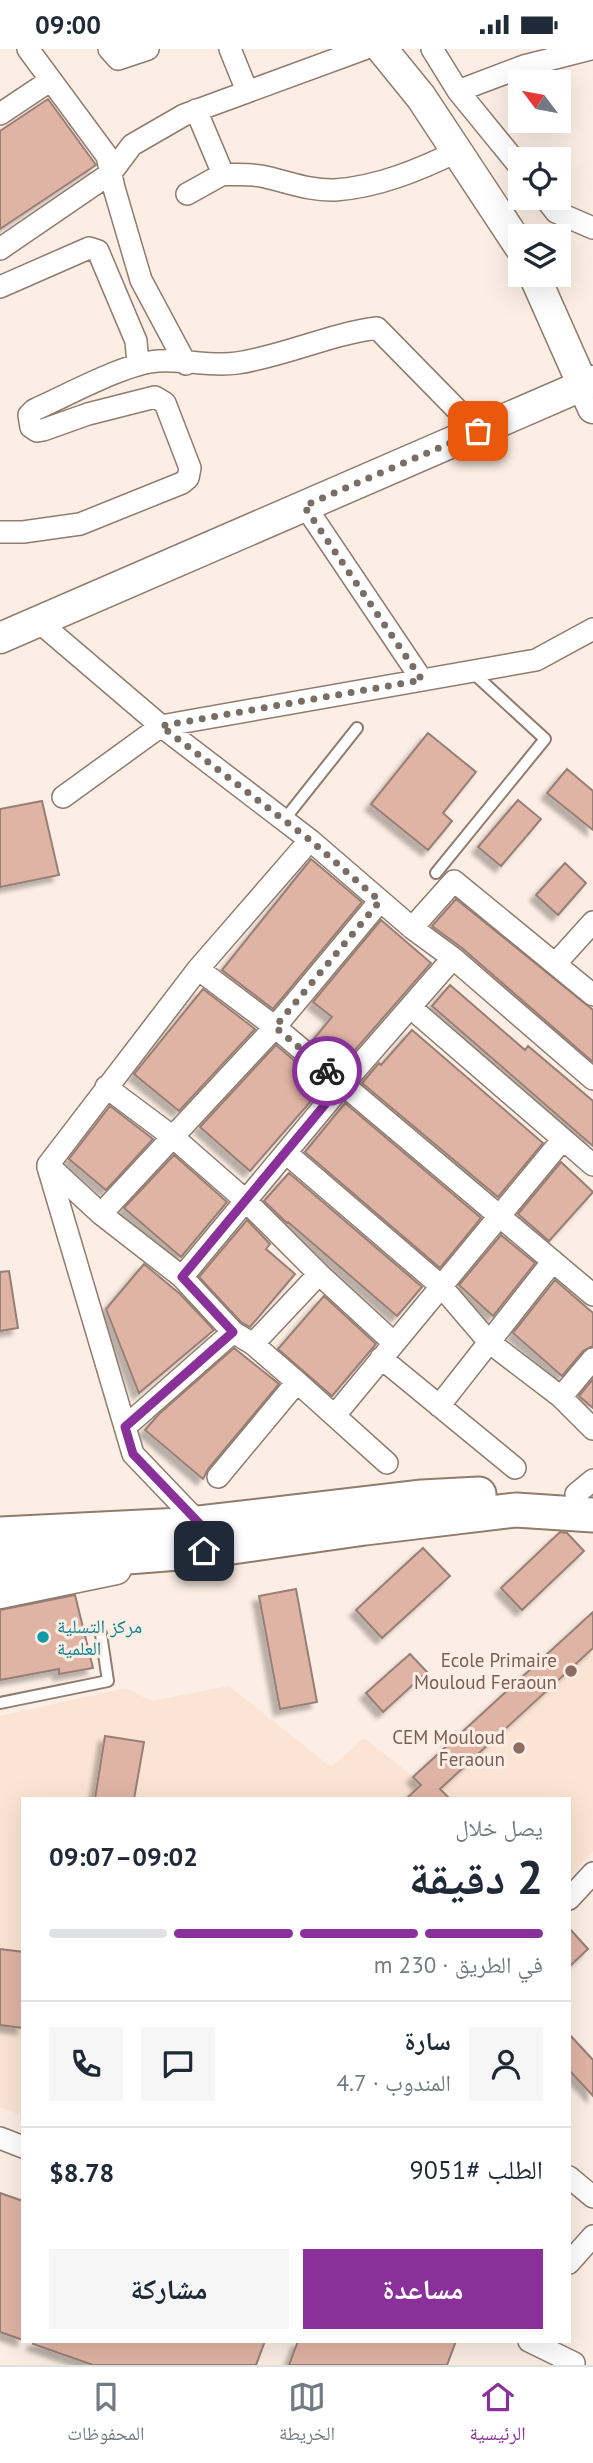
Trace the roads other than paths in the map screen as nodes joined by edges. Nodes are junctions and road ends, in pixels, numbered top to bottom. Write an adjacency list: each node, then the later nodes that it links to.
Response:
1 (28, 49): 9 (street)
2 (109, 49): 3 (street)
3 (148, 49)
4 (230, 49): 10 (street)
5 (364, 49): 10 (street)
6 (382, 49): 14 (street)
7 (432, 49): 11 (street)
8 (591, 49): 11 (street)
9 (51, 80): 13 (street); 16 (street)
10 (247, 91): 12 (street)
11 (458, 91): 15 (street)
12 (196, 110): 16 (street); 17 (street)
13 (0, 114)
14 (458, 151): 17 (street); 20 (street)
15 (508, 152)
16 (111, 173): 22 (street); 26 (street)
17 (223, 174): 18 (street)
18 (187, 194)
19 (554, 210): 21 (street)
20 (508, 228)
21 (593, 228)
22 (0, 249)
23 (0, 287): 25 (street)
24 (540, 287): 27 (street)
25 (138, 364): 26 (street); 30 (street)
26 (187, 364): 28 (street)
27 (590, 391): 28 (street)
28 (478, 431): 29 (street)
29 (304, 506): 31 (street); 35 (street)
30 (0, 532)
31 (38, 621): 33 (street); 36 (street)
32 (593, 629): 34 (street)
33 (3, 630)
34 (471, 671): 35 (street); 41 (lane)
35 (422, 680): 36 (street)
36 (161, 726): 38 (street); 39 (street)
37 (357, 728): 39 (lane)
38 (63, 797)
39 (284, 820): 40 (street)
40 (310, 840): 42 (street); 47 (street)
41 (436, 873)
42 (380, 901): 44 (street); 50 (street)
43 (593, 922): 46 (street)
44 (412, 928): 45 (street); 46 (street)
45 (453, 958): 49 (street); 51 (street)
46 (556, 963): 48 (street)
47 (198, 969): 50 (street); 53 (street)
48 (593, 995)
49 (411, 1007): 52 (street); 55 (street)
50 (275, 1027): 52 (street); 54 (street)
51 (593, 1079)
52 (342, 1084): 56 (street); 61 (street)
53 (106, 1087): 54 (street); 57 (street)
54 (173, 1137): 59 (street); 60 (street)
55 (563, 1139): 58 (street); 61 (street)
56 (286, 1153): 59 (street); 65 (street)
57 (48, 1165): 60 (street); 76 (street)
58 (593, 1165)
59 (245, 1200): 63 (street); 64 (street)
60 (101, 1214): 64 (street)
61 (500, 1216): 62 (street); 65 (street)
62 (553, 1261): 66 (street); 68 (street)
63 (319, 1274): 69 (street); 70 (street)
64 (182, 1277): 67 (street)
65 (441, 1286): 68 (street); 70 (street)
66 (593, 1295)
67 (233, 1332): 69 (street); 76 (street)
68 (489, 1342): 73 (street); 74 (street)
69 (253, 1344): 72 (street)
70 (388, 1350): 74 (street); 75 (street)
71 (593, 1359): 73 (street)
72 (297, 1382): 75 (street); 80 (street)
73 (561, 1397): 77 (street)
74 (439, 1406): 79 (street)
75 (335, 1415): 78 (street)
76 (125, 1427): 83 (street)
77 (593, 1429)
78 (387, 1463)
79 (515, 1468)
80 (218, 1477)
81 (589, 1497): 83 (main road)
82 (0, 1534): 83 (main road)
83 (202, 1537): 84 (main road); 85 (street)
84 (0, 1567)
85 (0, 1593)
86 (101, 1634): 87 (lane)
87 (0, 1703)
88 (593, 1873): 89 (street)
89 (571, 1897)
90 (0, 2138): 91 (street)
91 (21, 2146)
92 (571, 2180): 93 (street)
93 (593, 2197)
94 (593, 2236): 95 (street)
95 (571, 2261)
96 (533, 2343): 97 (street)
97 (574, 2364)

